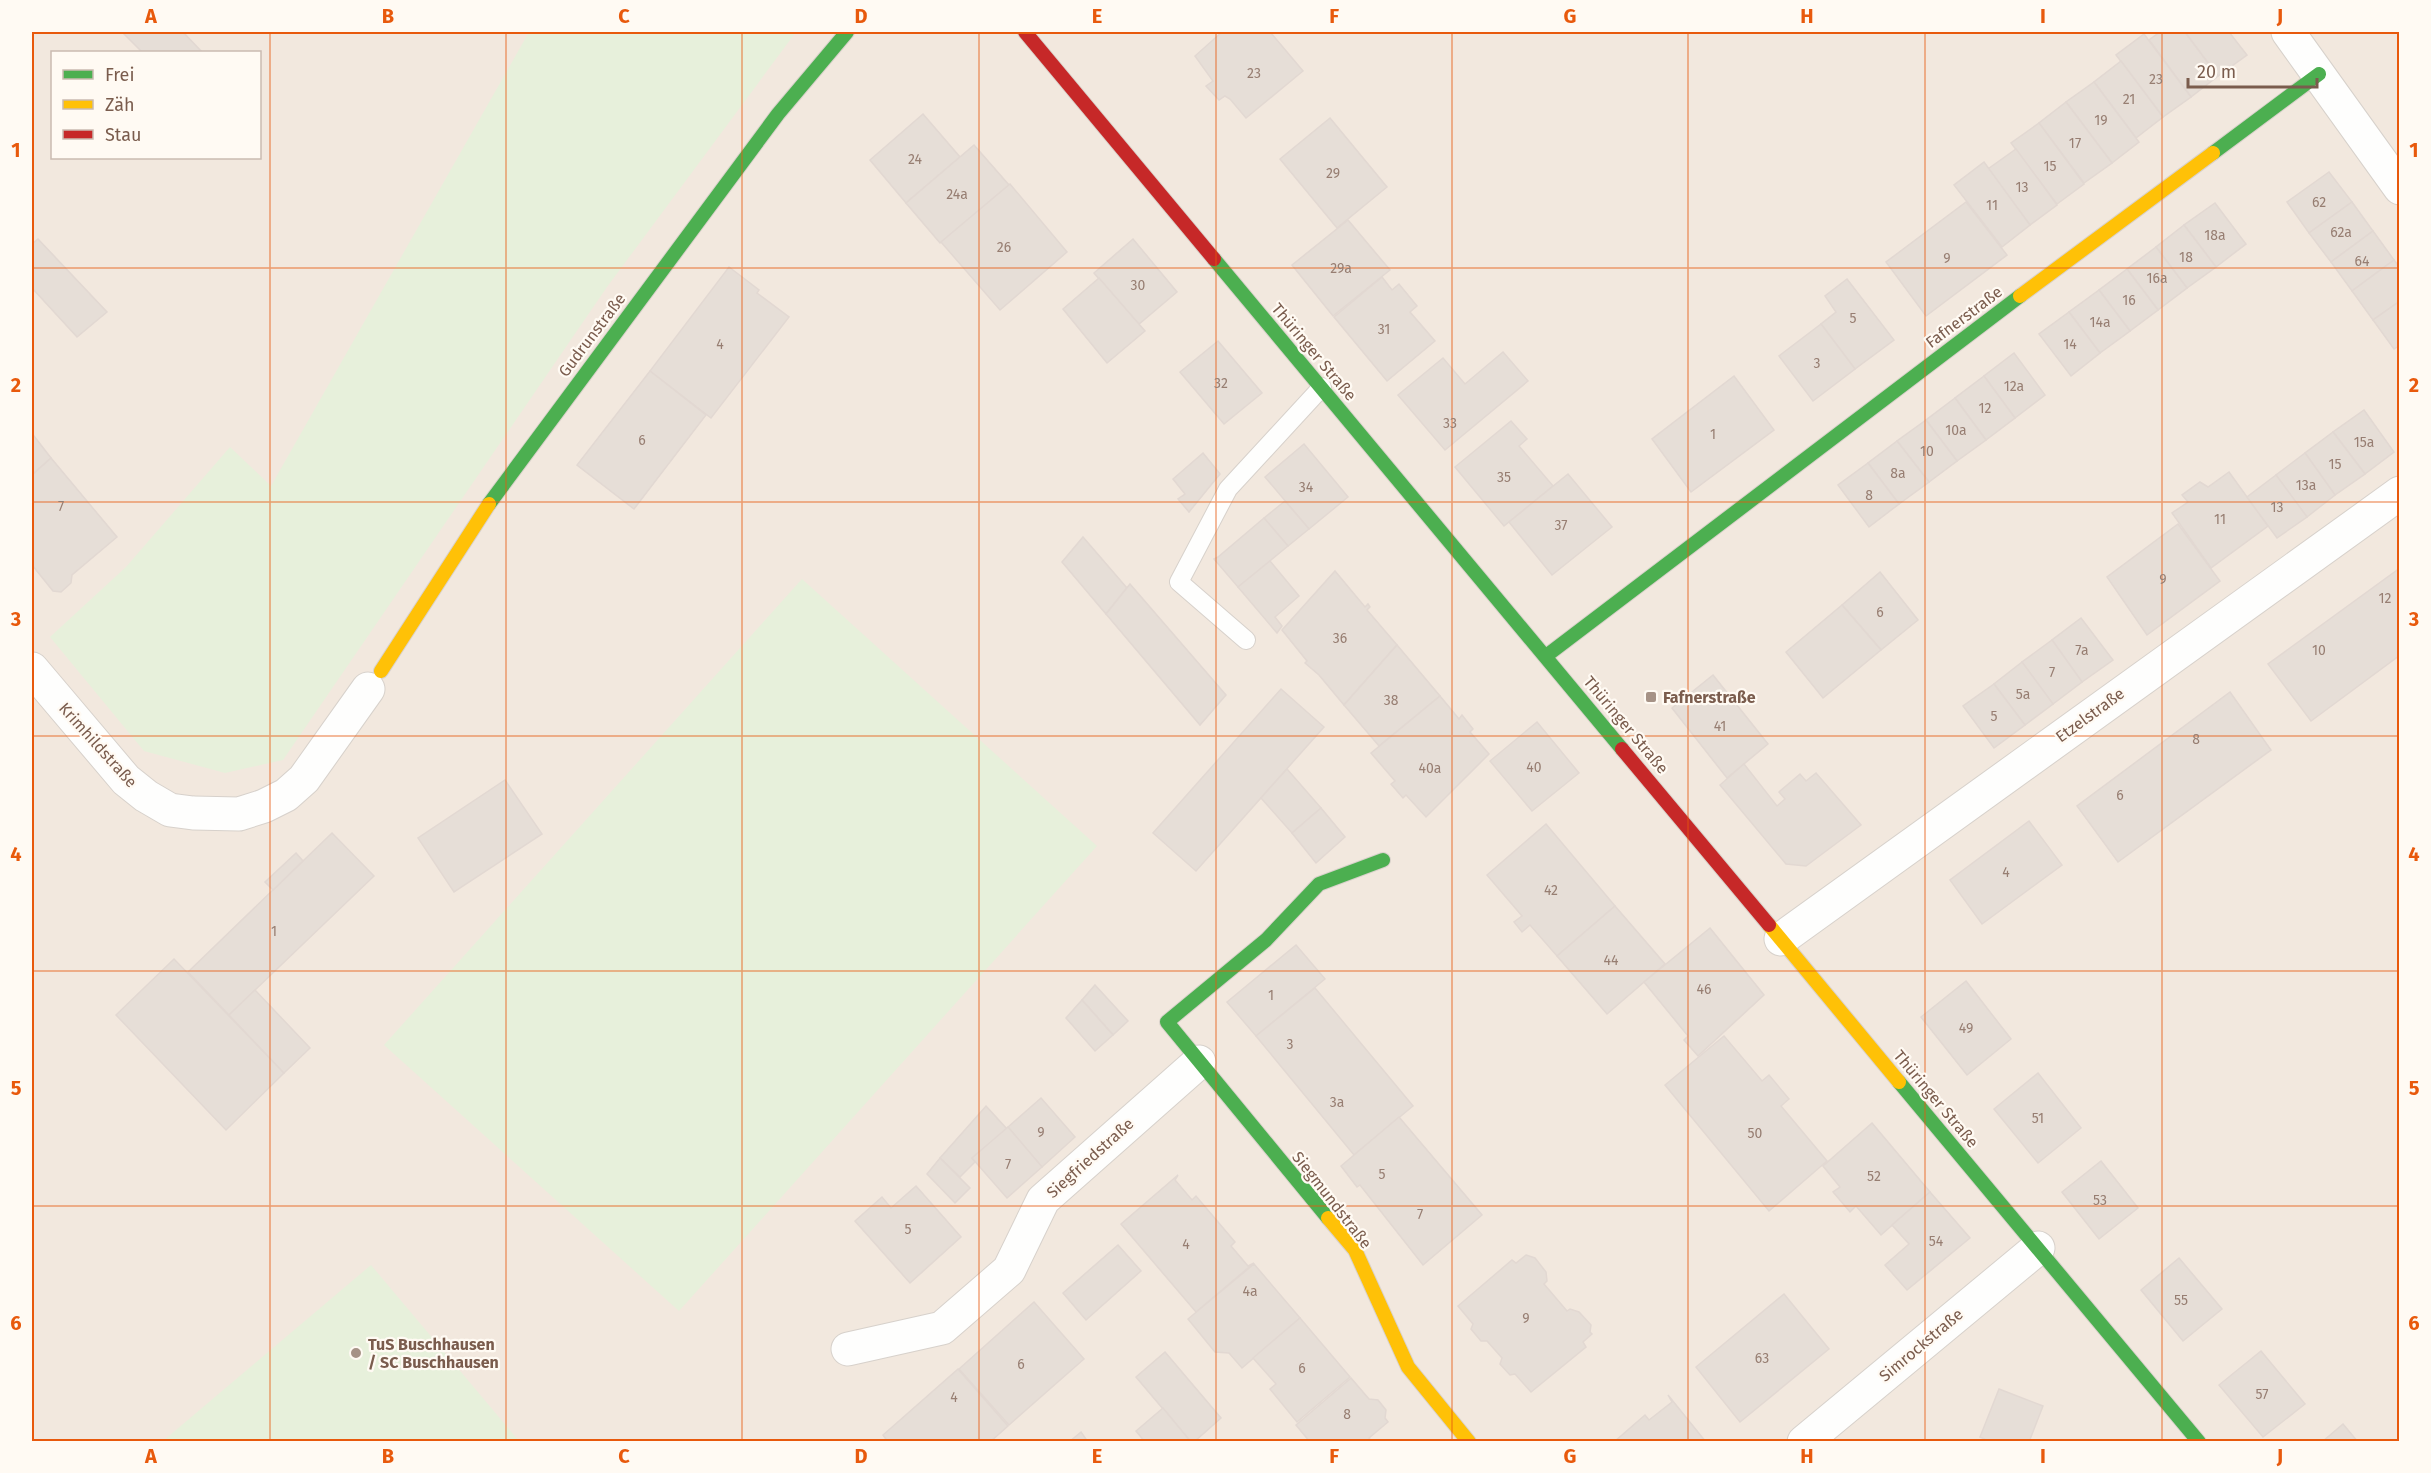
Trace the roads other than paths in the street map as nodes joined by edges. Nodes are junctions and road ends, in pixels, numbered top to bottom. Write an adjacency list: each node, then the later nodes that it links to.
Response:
1 (847, 32): 11 (street, Gudrunstraße)
2 (1025, 32): 6 (street, Thüringer Straße)
3 (2288, 32): 4 (street)
4 (2319, 74): 5 (street); 9 (street, Fafnerstraße)
5 (2400, 188)
6 (1322, 387): 8 (lane); 9 (street, Thüringer Straße)
7 (2400, 493): 13 (street, Etzelstraße)
8 (1246, 640)
9 (1546, 656): 13 (street, Thüringer Straße)
10 (32, 669): 11 (street, Krimhildstraße)
11 (375, 680)
12 (1383, 860): 14 (street, Siegmundstraße)
13 (1781, 939): 15 (street, Thüringer Straße)
14 (1199, 1062): 16 (street, Siegfriedstraße); 17 (street, Siegmundstraße)
15 (2038, 1248): 18 (street, Simrockstraße); 19 (street, Thüringer Straße)
16 (848, 1349)
17 (1469, 1442)
18 (1804, 1442)
19 (2199, 1442)

